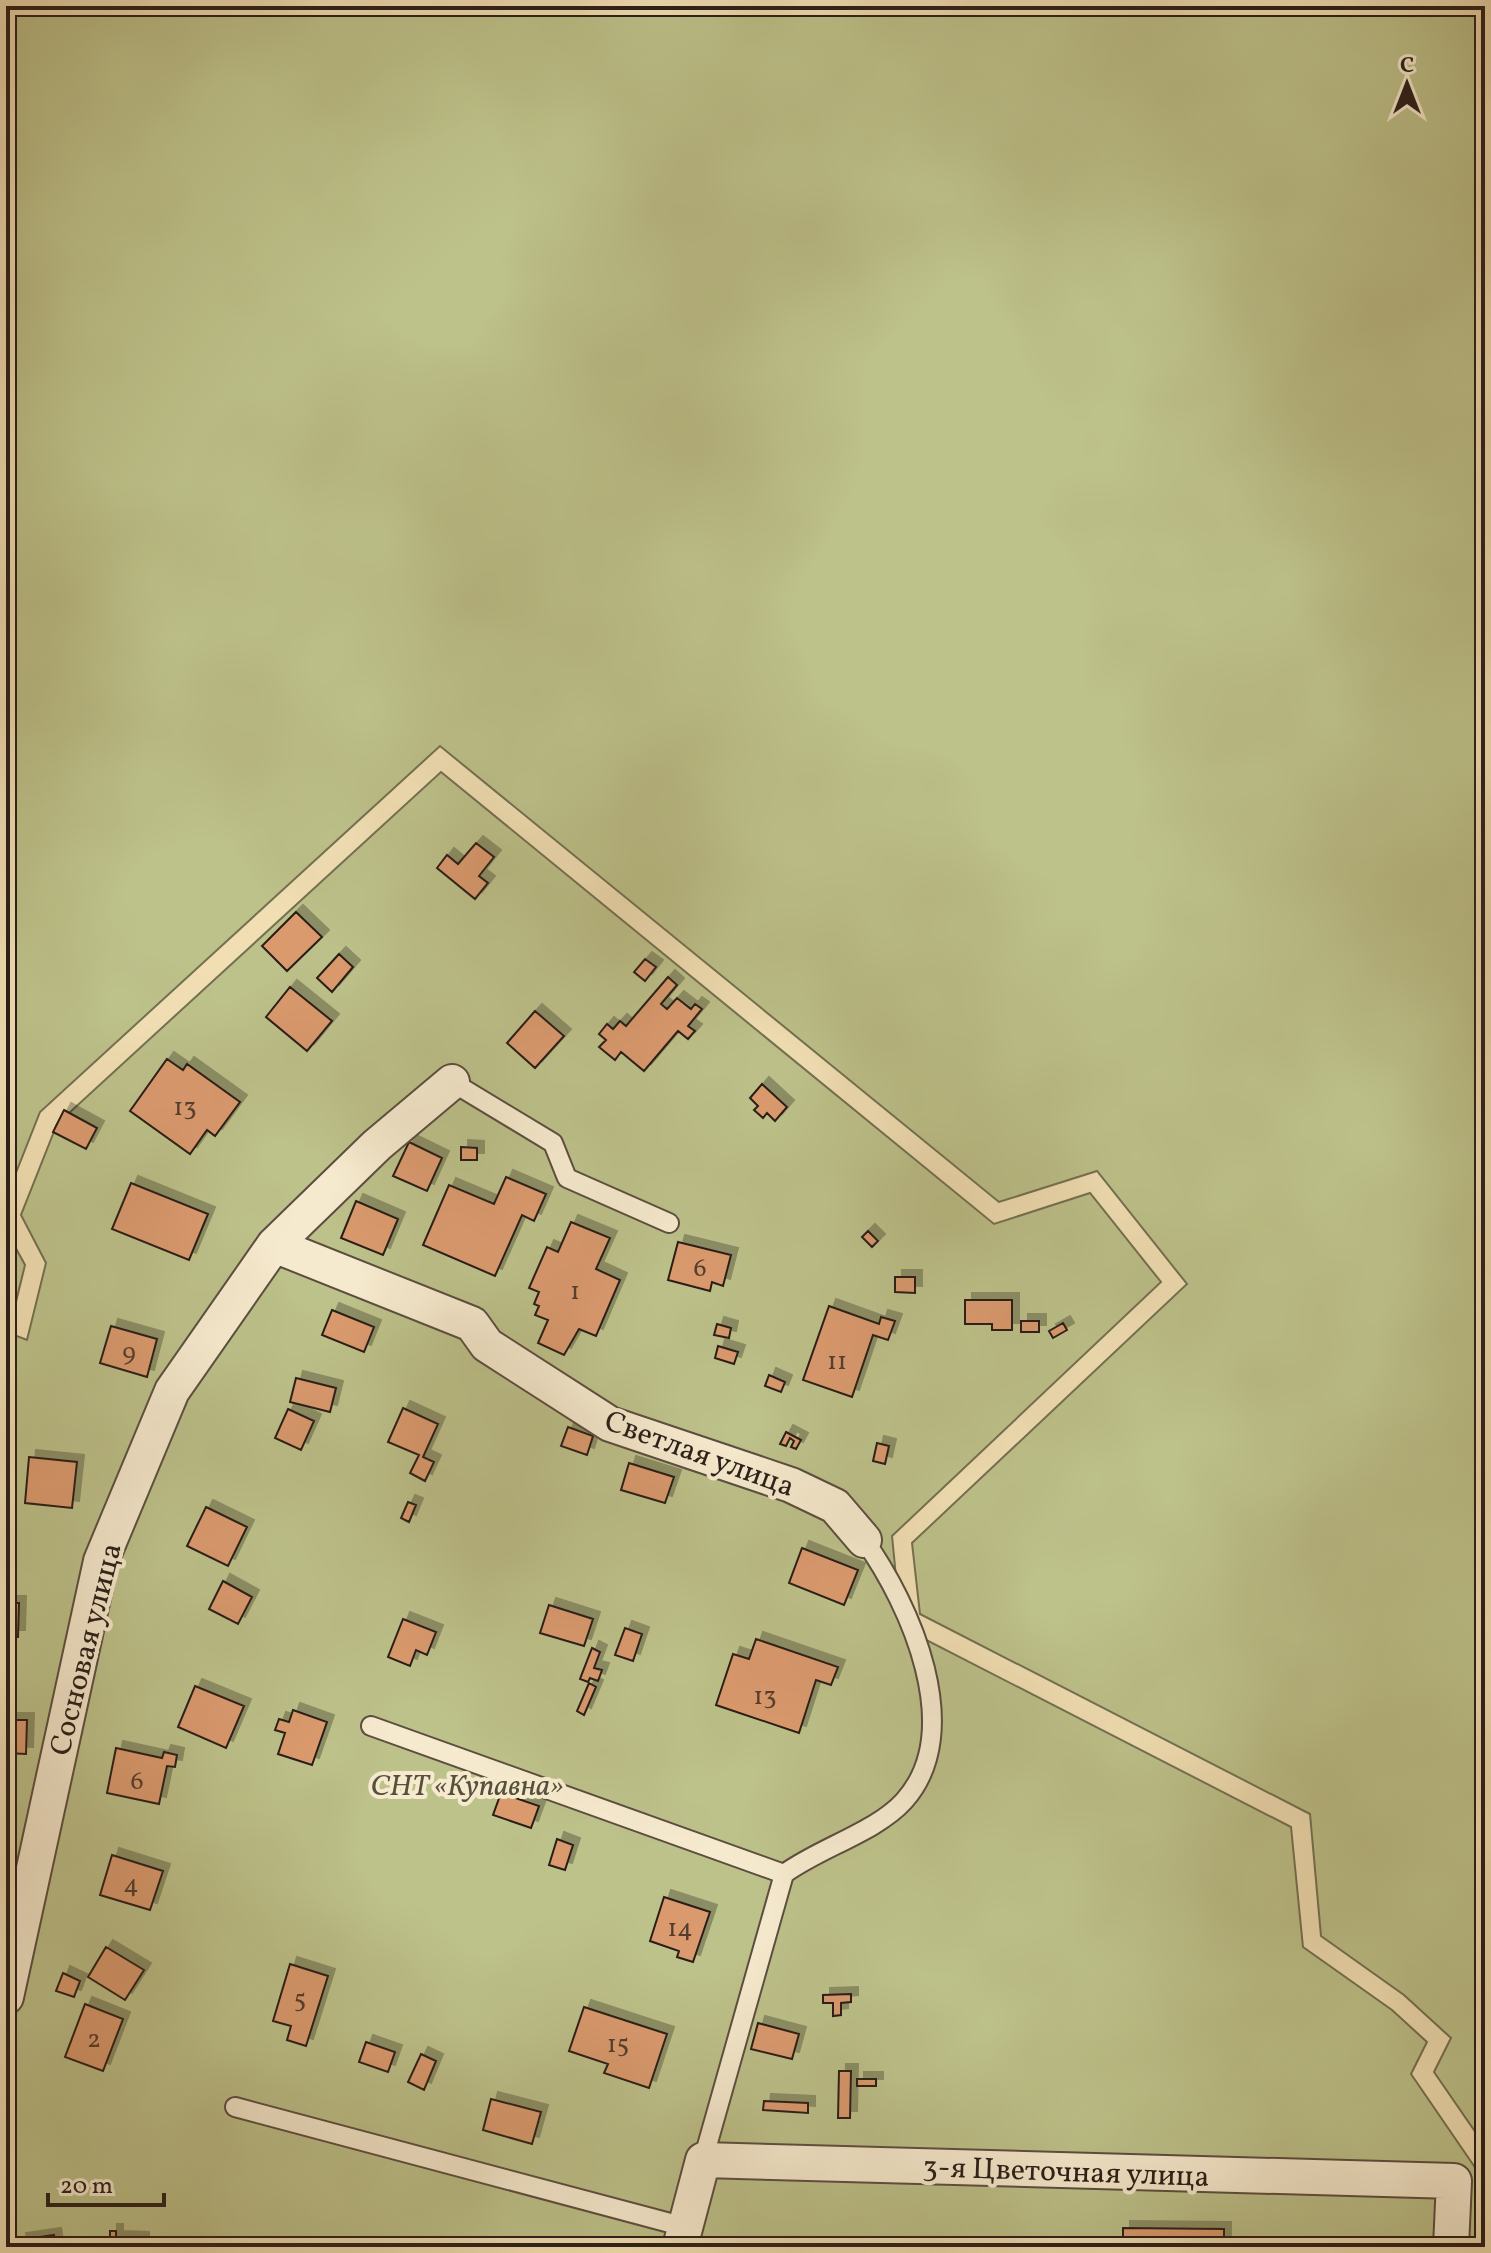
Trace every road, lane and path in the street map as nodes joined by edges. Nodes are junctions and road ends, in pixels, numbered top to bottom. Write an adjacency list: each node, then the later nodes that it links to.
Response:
1 (452, 1082): 2 (lane); 3 (street, Сосновая улица)
2 (669, 1223)
3 (274, 1245): 4 (street, Светлая улица); 7 (street, Сосновая улица)
4 (864, 1540): 6 (lane)
5 (371, 1726): 6 (lane)
6 (784, 1874): 9 (lane)
7 (6, 1997)
8 (235, 2107): 10 (lane)
9 (703, 2160): 10 (street); 11 (street, 3-я Цветочная улица)
10 (682, 2237)
11 (1451, 2247)

